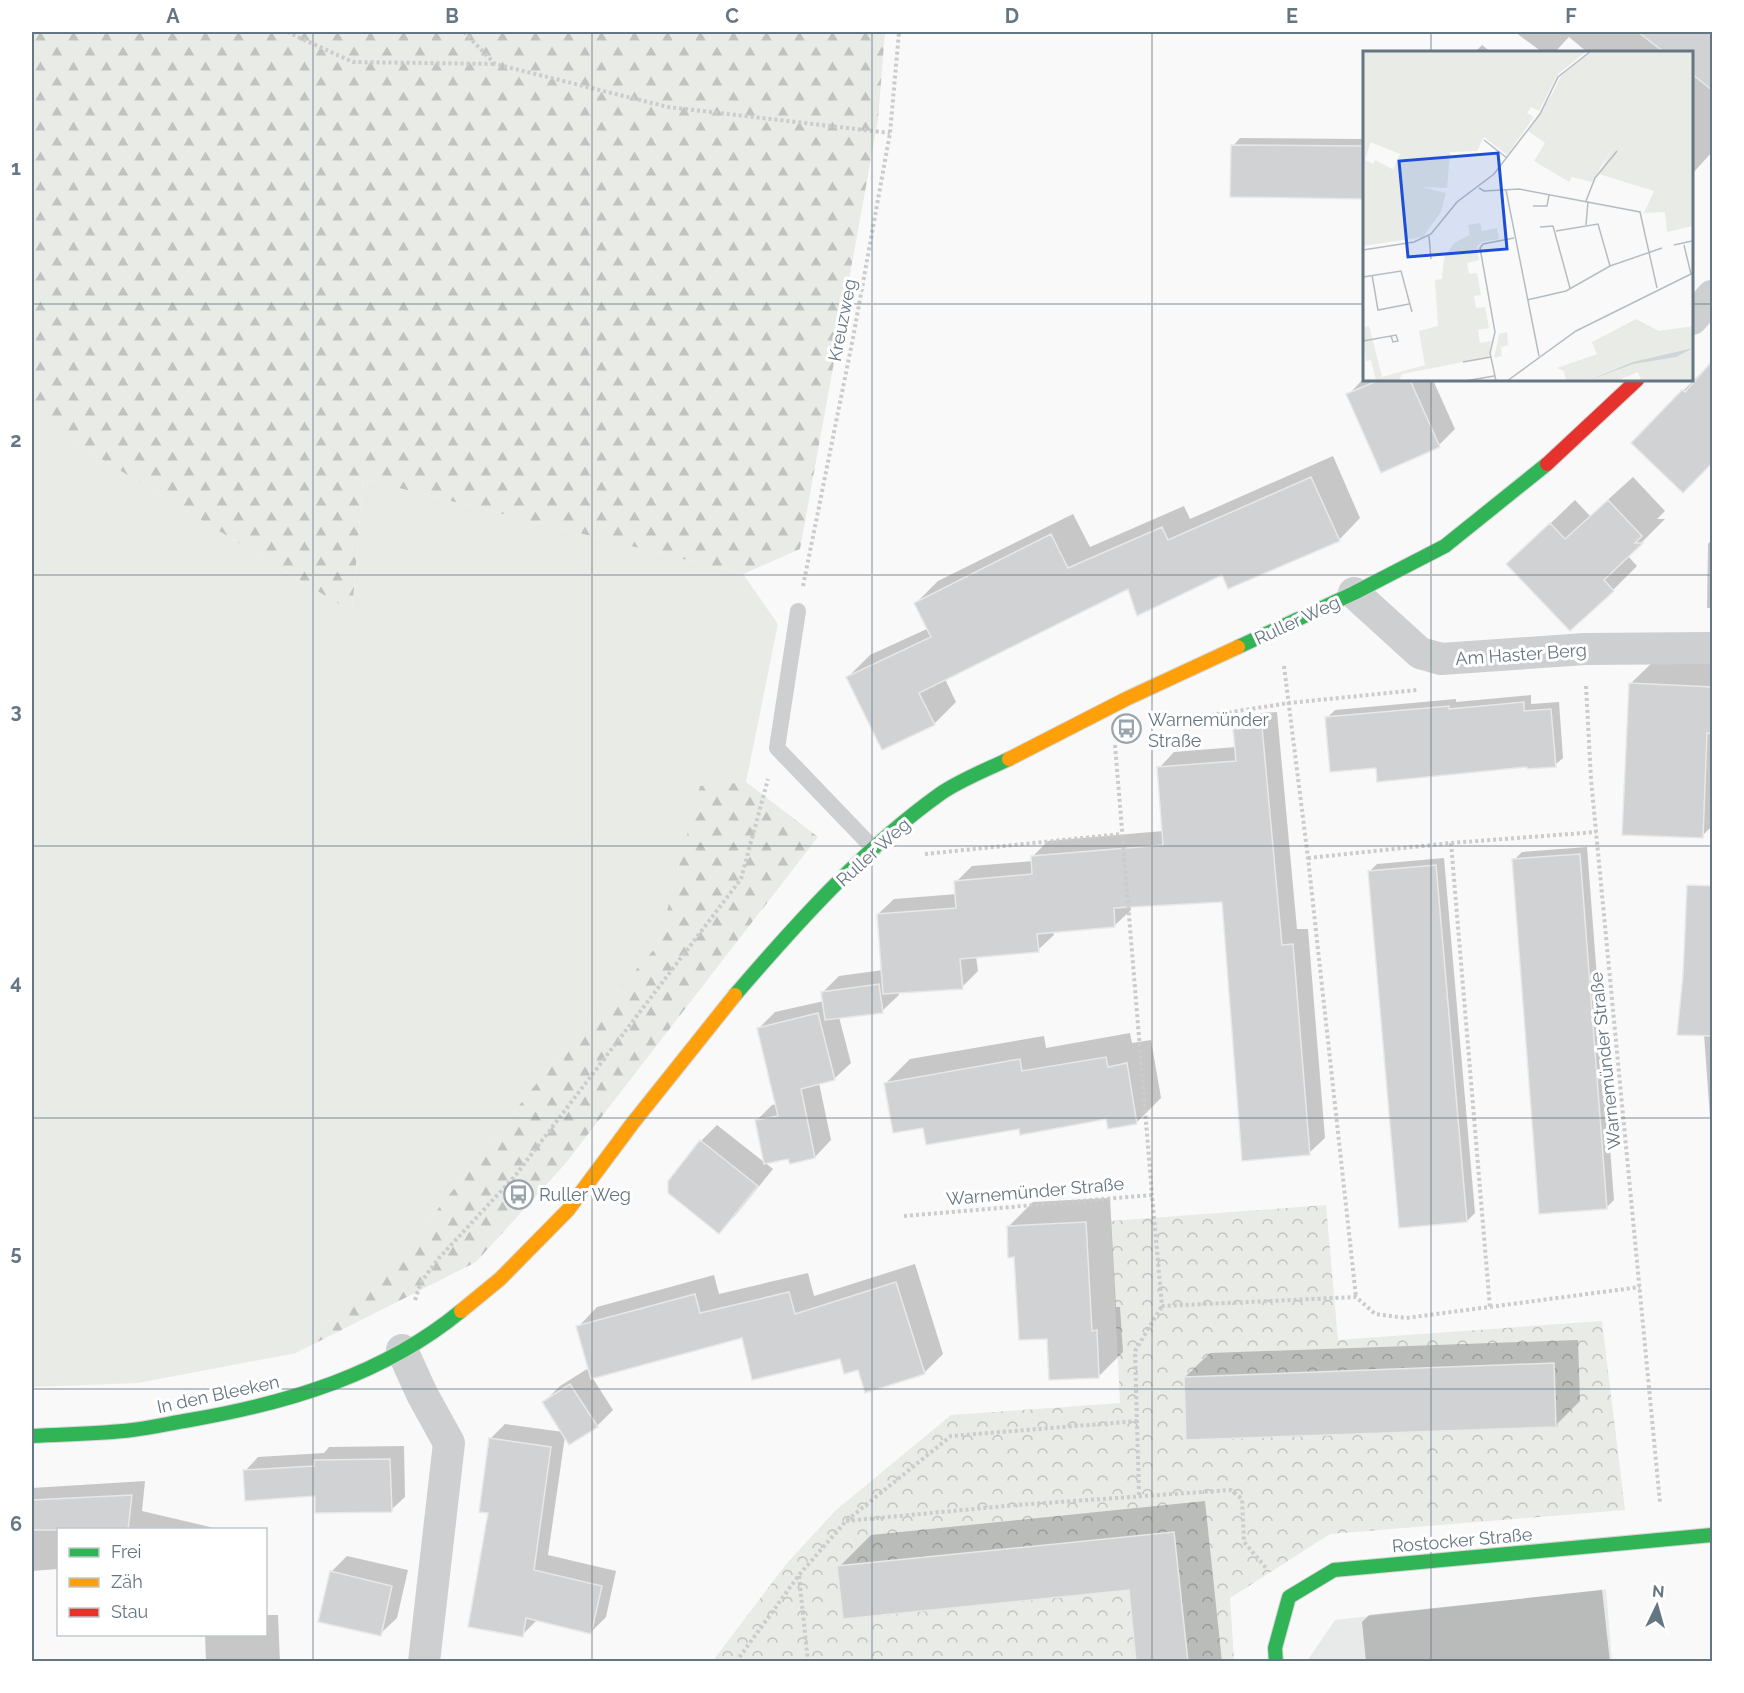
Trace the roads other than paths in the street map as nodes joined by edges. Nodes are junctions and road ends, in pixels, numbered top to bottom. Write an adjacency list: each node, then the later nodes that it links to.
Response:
1 (1713, 296): 2 (street)
2 (1693, 318)
3 (1636, 381): 4 (street, Ruller Weg)
4 (1354, 593): 6 (street, Am Haster Berg); 7 (street, Ruller Weg)
5 (798, 611): 7 (lane)
6 (1713, 648)
7 (874, 849): 8 (street, Ruller Weg)
8 (413, 1345): 9 (street, In den Bleeken); 11 (street)
9 (32, 1436)
10 (1713, 1535): 12 (street, Rostocker Straße)
11 (424, 1662)
12 (1276, 1662)

